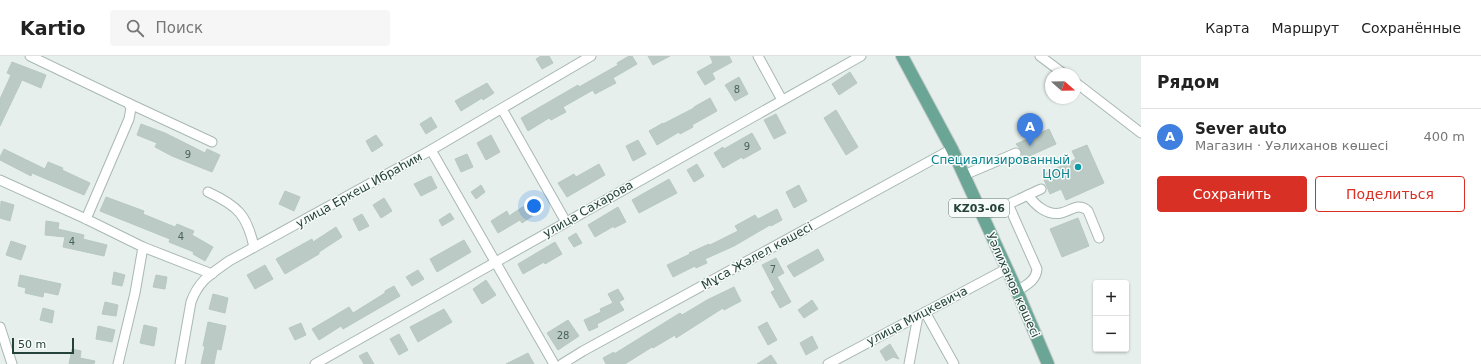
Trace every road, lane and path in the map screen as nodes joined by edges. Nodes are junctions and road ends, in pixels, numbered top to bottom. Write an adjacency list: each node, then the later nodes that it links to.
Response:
1 (30, 56): 10 (street)
2 (591, 56): 11 (street, улица Еркеш Ибраһим)
3 (758, 56): 9 (street)
4 (860, 56): 9 (street, улица Сахарова)
5 (902, 56): 14 (main road, Уәлиханов көшесі / KZ03-06)
6 (1040, 56): 7 (street)
7 (1056, 68)
8 (1081, 87): 12 (street)
9 (782, 100): 25 (street, улица Сахарова)
10 (128, 103): 13 (street); 24 (street)
11 (502, 109): 15 (street, улица Еркеш Ибраһим); 25 (street)
12 (1141, 133)
13 (212, 142)
14 (952, 149): 17 (main road, Уәлиханов көшесі / KZ03-06); 42 (street, Мұса Жәлел көшесі)
15 (431, 150): 28 (street, улица Еркеш Ибраһим); 29 (street)
16 (1016, 153): 17 (street)
17 (964, 175): 23 (main road, Уәлиханов көшесі / KZ03-06)
18 (0, 180): 24 (street)
19 (1041, 189): 21 (street)
20 (208, 192): 28 (street)
21 (1028, 195): 22 (street); 26 (street)
22 (1008, 204): 23 (street); 32 (street)
23 (983, 216): 30 (main road, Уәлиханов көшесі / KZ03-06)
24 (86, 219): 27 (street)
25 (566, 222): 29 (street, улица Сахарова)
26 (1099, 238)
27 (142, 247): 31 (street); 38 (street)
28 (254, 247): 31 (street, улица Еркеш Ибраһим)
29 (495, 262): 40 (street, улица Сахарова); 41 (street)
30 (1006, 268): 32 (main road, Уәлиханов көшесі / KZ03-06); 33 (street, улица Мицкевича)
31 (212, 274): 39 (street, улица Еркеш Ибраһим)
32 (1017, 291): 46 (main road, Уәлиханов көшесі / KZ03-06)
33 (922, 314): 36 (street, улица Мицкевича); 44 (street); 45 (street)
34 (0, 327): 35 (street)
35 (3, 349): 37 (street)
36 (838, 362): 43 (street, улица Мицкевича)
37 (12, 364)
38 (118, 364)
39 (180, 364)
40 (316, 364)
41 (554, 364)
42 (562, 364)
43 (828, 364)
44 (909, 364)
45 (954, 364)
46 (1048, 364)

